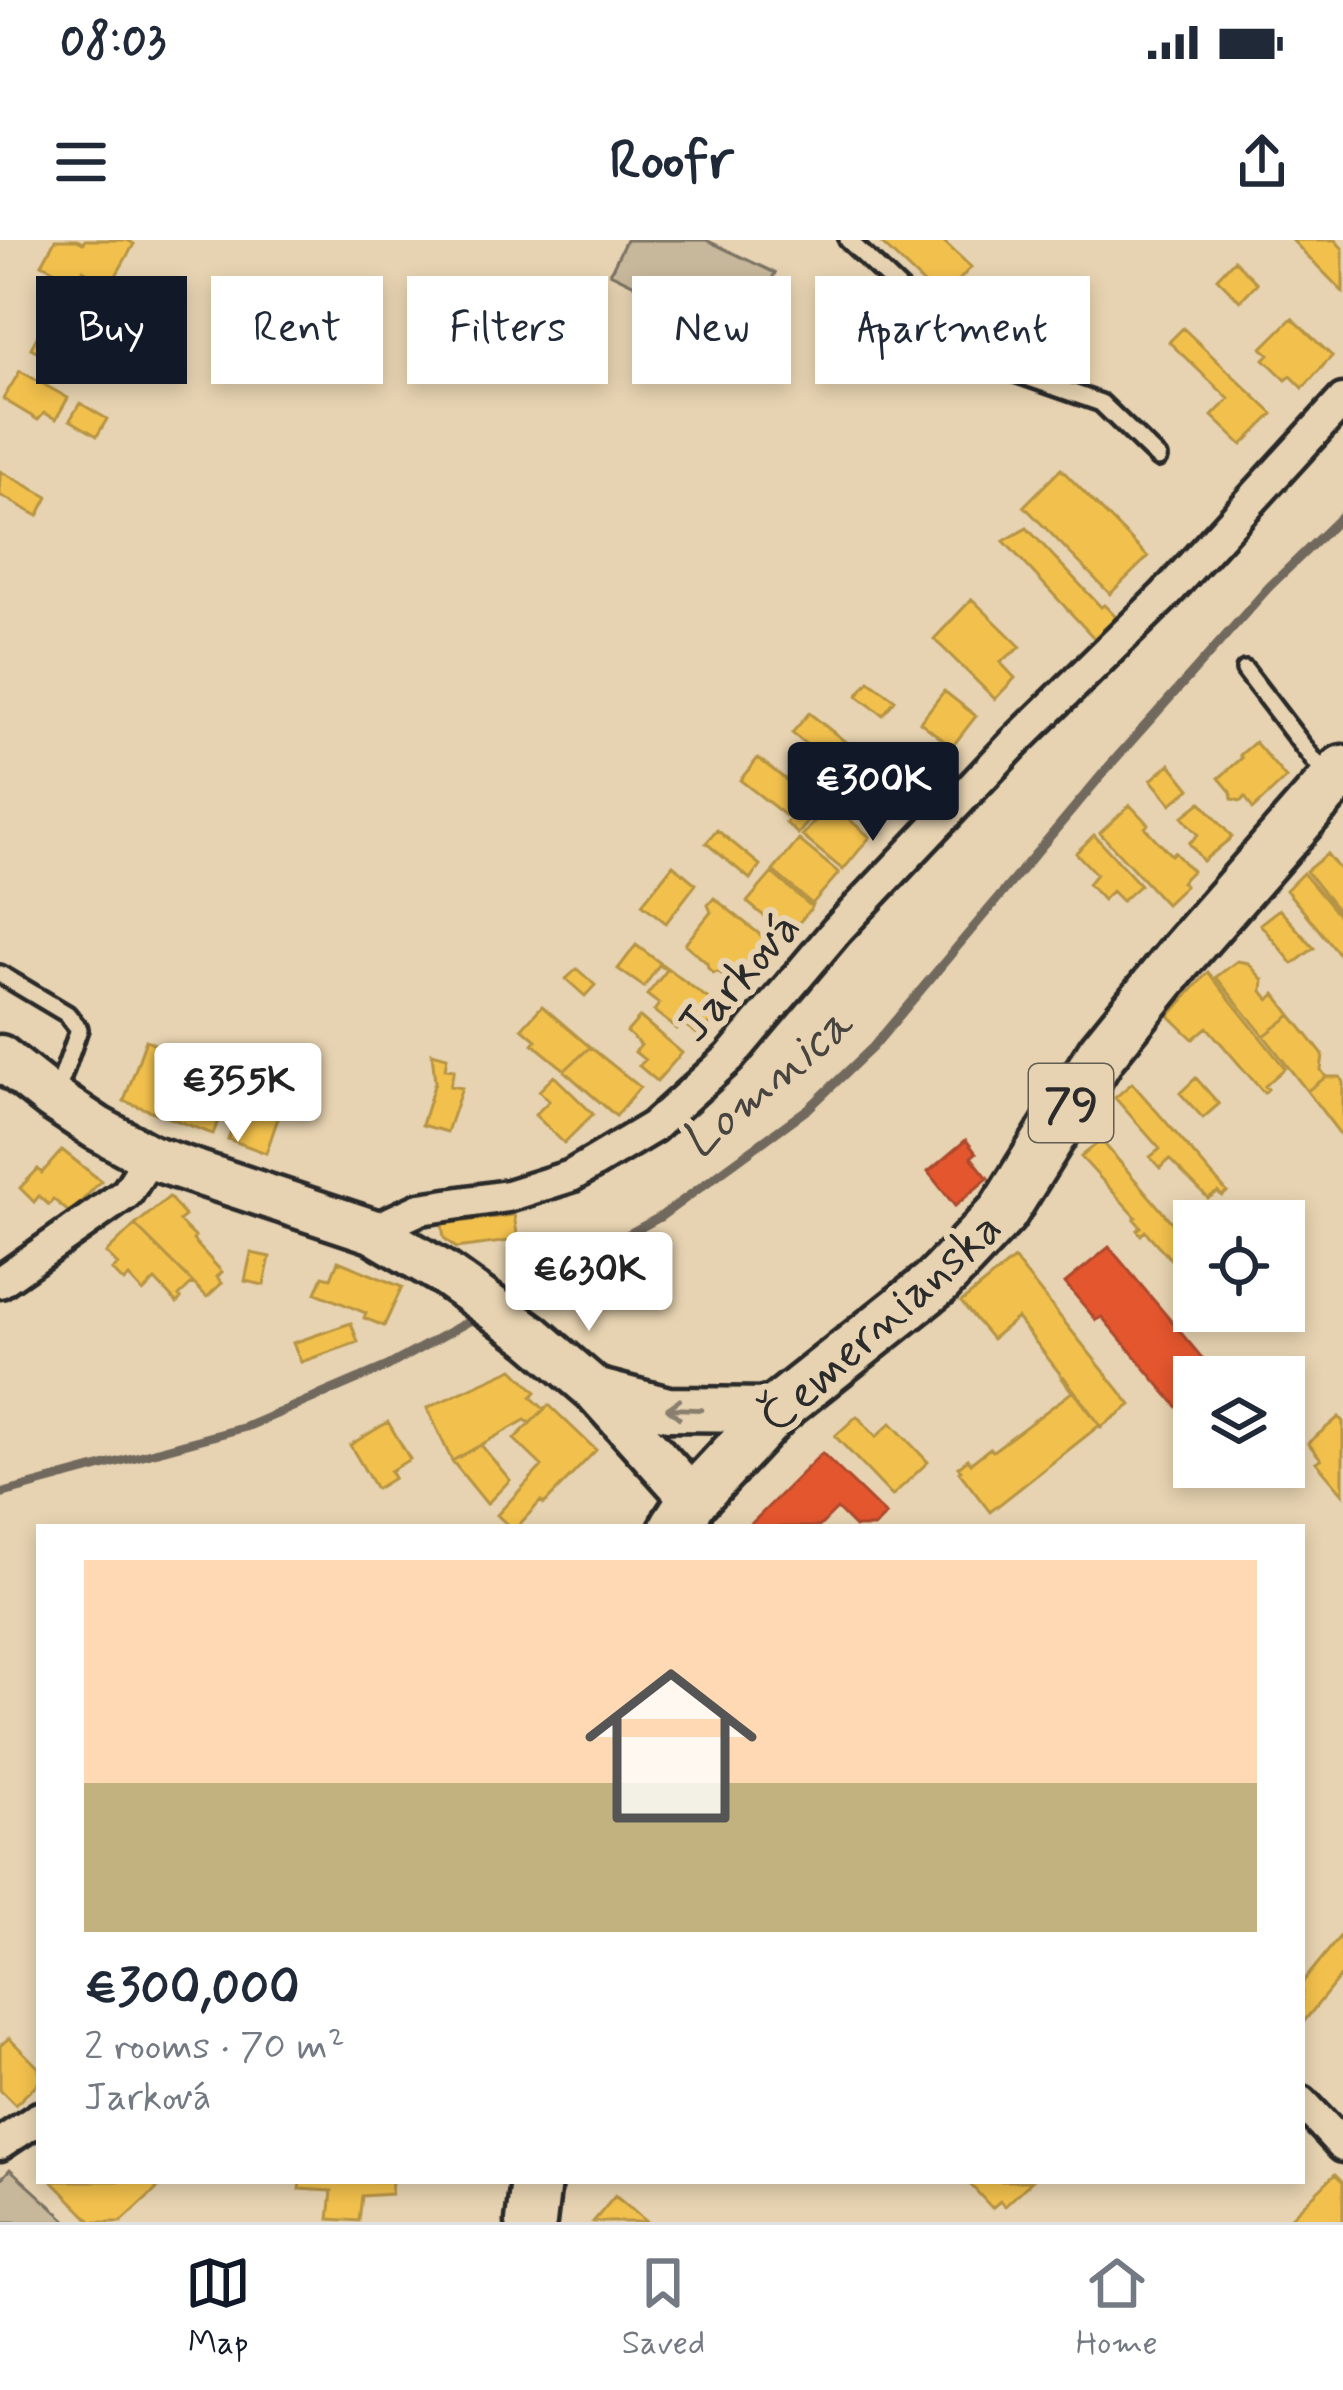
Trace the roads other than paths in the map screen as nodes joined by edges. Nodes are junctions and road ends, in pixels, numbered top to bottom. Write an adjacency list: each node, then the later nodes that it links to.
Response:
1 (848, 240): 3 (lane)
2 (1343, 400): 10 (street, Jarková)
3 (1158, 458)
4 (1245, 670): 5 (lane)
5 (1337, 777): 13 (main road, Čemernianska / 79)
6 (0, 974): 8 (lane)
7 (0, 1057): 8 (main road)
8 (52, 1098): 9 (main road)
9 (150, 1157): 10 (main road); 11 (street)
10 (372, 1231): 12 (main road)
11 (0, 1282)
12 (595, 1390): 13 (main road, one-way to 12); 14 (main road)
13 (776, 1410): 14 (main road, Čemernianska / 79)
14 (684, 1513)
15 (1305, 2105): 18 (street)
16 (36, 2120): 17 (street)
17 (0, 2144)
18 (1343, 2146)
19 (536, 2184): 20 (main road)
20 (532, 2222)

